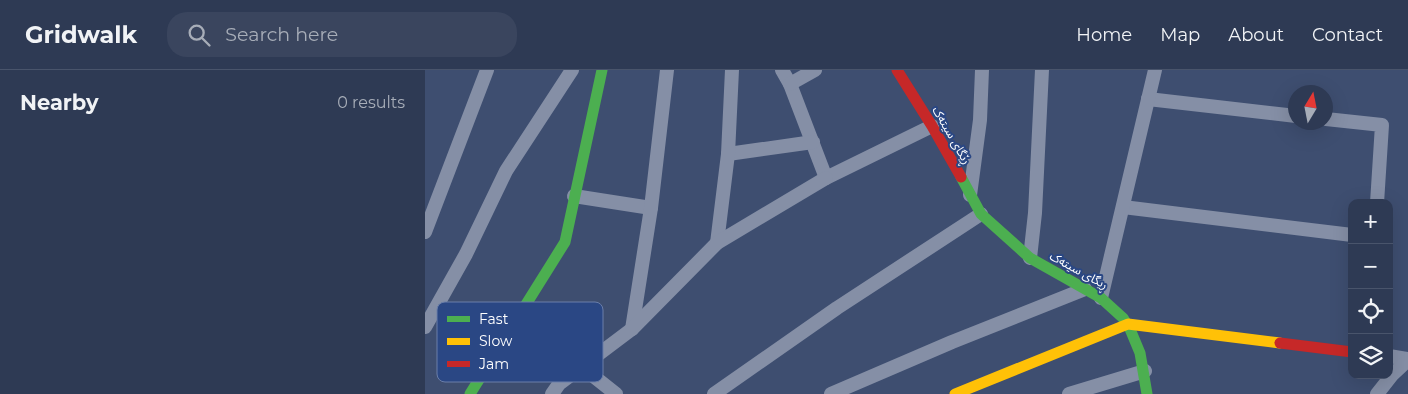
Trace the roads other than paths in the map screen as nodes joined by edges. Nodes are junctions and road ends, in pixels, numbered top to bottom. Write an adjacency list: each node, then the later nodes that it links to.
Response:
1 (487, 70): 26 (street)
2 (572, 70): 32 (street)
3 (602, 70): 21 (street)
4 (667, 70): 24 (street)
5 (732, 70): 18 (street)
6 (782, 70): 12 (street)
7 (815, 70): 12 (street)
8 (897, 70): 16 (street, ڕێگای سیتەک)
9 (982, 70): 20 (street)
10 (1042, 70): 29 (street)
11 (1155, 70): 13 (street)
12 (790, 84): 17 (street)
13 (1148, 99): 14 (street); 23 (street)
14 (1288, 115)
15 (1333, 120): 22 (street)
16 (932, 126): 19 (street); 20 (street, ڕێگای سیتەک)
17 (813, 142): 18 (street); 19 (street)
18 (728, 154): 28 (street)
19 (826, 178): 28 (street)
20 (970, 195): 25 (street, ڕێگای سیتەک)
21 (574, 196): 24 (street); 33 (street)
22 (1377, 199)
23 (1123, 207): 27 (street); 31 (street)
24 (651, 208): 37 (street)
25 (981, 214): 29 (street, ڕیگای سیتەک); 49 (street)
26 (425, 232)
27 (1348, 235)
28 (717, 242): 37 (street)
29 (1030, 258): 30 (street, ڕیگای سیتەک)
30 (1085, 289): 31 (street, ڕیگای سیتەک); 50 (street)
31 (1101, 298): 35 (street, ڕیگای سیتەک)
32 (439, 302)
33 (528, 302)
34 (437, 306): 36 (street)
35 (1128, 324): 39 (street); 42 (street, ڕیگای سیتەک); 51 (street)
36 (425, 327)
37 (631, 329): 38 (street)
38 (603, 351)
39 (1348, 352)
40 (1393, 357): 41 (street)
41 (1408, 359): 54 (street)
42 (1145, 371): 52 (street); 53 (street, ڕیگای سیتەک)
43 (478, 382): 46 (street)
44 (562, 382): 47 (street)
45 (601, 382): 48 (street)
46 (470, 394)
47 (552, 394)
48 (616, 394)
49 (714, 394)
50 (831, 394)
51 (955, 394)
52 (1069, 394)
53 (1147, 394)
54 (1377, 394)

